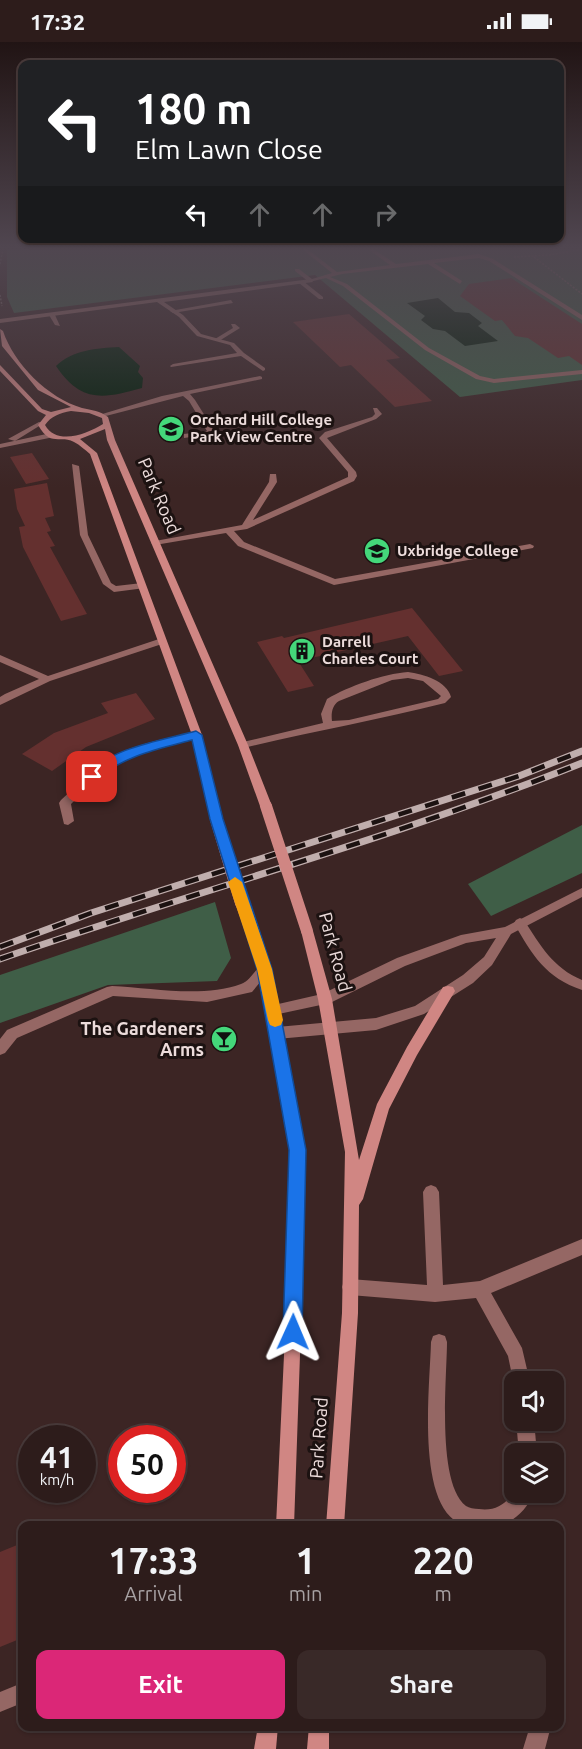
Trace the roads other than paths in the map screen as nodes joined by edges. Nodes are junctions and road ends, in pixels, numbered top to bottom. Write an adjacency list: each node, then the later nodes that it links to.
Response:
1 (192, 329): 5 (street)
2 (236, 329): 5 (street)
3 (401, 329): 10 (street)
4 (0, 331): 14 (main road)
5 (217, 340): 6 (street)
6 (242, 354): 7 (street); 9 (street)
7 (173, 366)
8 (0, 367): 15 (main road)
9 (263, 369)
10 (582, 372)
11 (260, 378): 12 (street)
12 (184, 393): 16 (street); 20 (street)
13 (375, 409): 25 (street)
14 (82, 410): 15 (main road); 16 (main road)
15 (51, 415): 17 (main road)
16 (102, 415): 18 (main road, Park Road)
17 (41, 423): 19 (main road); 22 (street)
18 (105, 426): 21 (main road); 27 (main road, Park Road)
19 (51, 435): 21 (main road); 22 (street)
20 (187, 435)
21 (74, 438): 29 (main road, Park Road)
22 (0, 445)
23 (75, 465): 29 (street)
24 (273, 476): 25 (street)
25 (244, 526): 26 (street)
26 (228, 530): 27 (street); 28 (street)
27 (155, 543): 36 (main road, Park Road)
28 (530, 546)
29 (142, 586): 30 (main road, Park Road)
30 (162, 641): 32 (street); 35 (main road, Park Road)
31 (0, 658): 32 (street)
32 (47, 679): 33 (street)
33 (0, 702)
34 (328, 725): 34 (street); 36 (street)
35 (196, 735): 37 (street); 41 (main road, Park Road, bridge)
36 (243, 746): 44 (main road, Park Road, bridge)
37 (68, 821)
38 (582, 892): 39 (street)
39 (520, 923): 40 (street); 42 (street)
40 (507, 931): 43 (street); 44 (street)
41 (265, 969): 45 (main road, Park Road); 48 (street)
42 (582, 985)
43 (448, 991): 46 (street); 50 (main road)
44 (325, 999): 45 (street); 46 (main road, Park Road)
45 (274, 1010): 47 (main road, Park Road)
46 (329, 1030): 47 (street); 50 (main road, Park Road)
47 (277, 1033): 58 (main road, Park Road)
48 (0, 1050)
49 (431, 1192): 54 (street)
50 (351, 1211): 52 (main road, Park Road)
51 (582, 1246): 53 (street)
52 (350, 1287): 54 (street); 59 (main road, Park Road)
53 (480, 1289): 54 (street); 56 (street)
54 (435, 1294)
55 (440, 1342): 57 (street)
56 (520, 1371)
57 (519, 1503)
58 (285, 1521)
59 (335, 1521)
60 (18, 1695): 61 (street)
61 (0, 1702)
62 (268, 1731): 65 (main road)
63 (320, 1731): 66 (main road)
64 (539, 1731): 67 (street)
65 (266, 1749)
66 (318, 1749)
67 (534, 1749)

